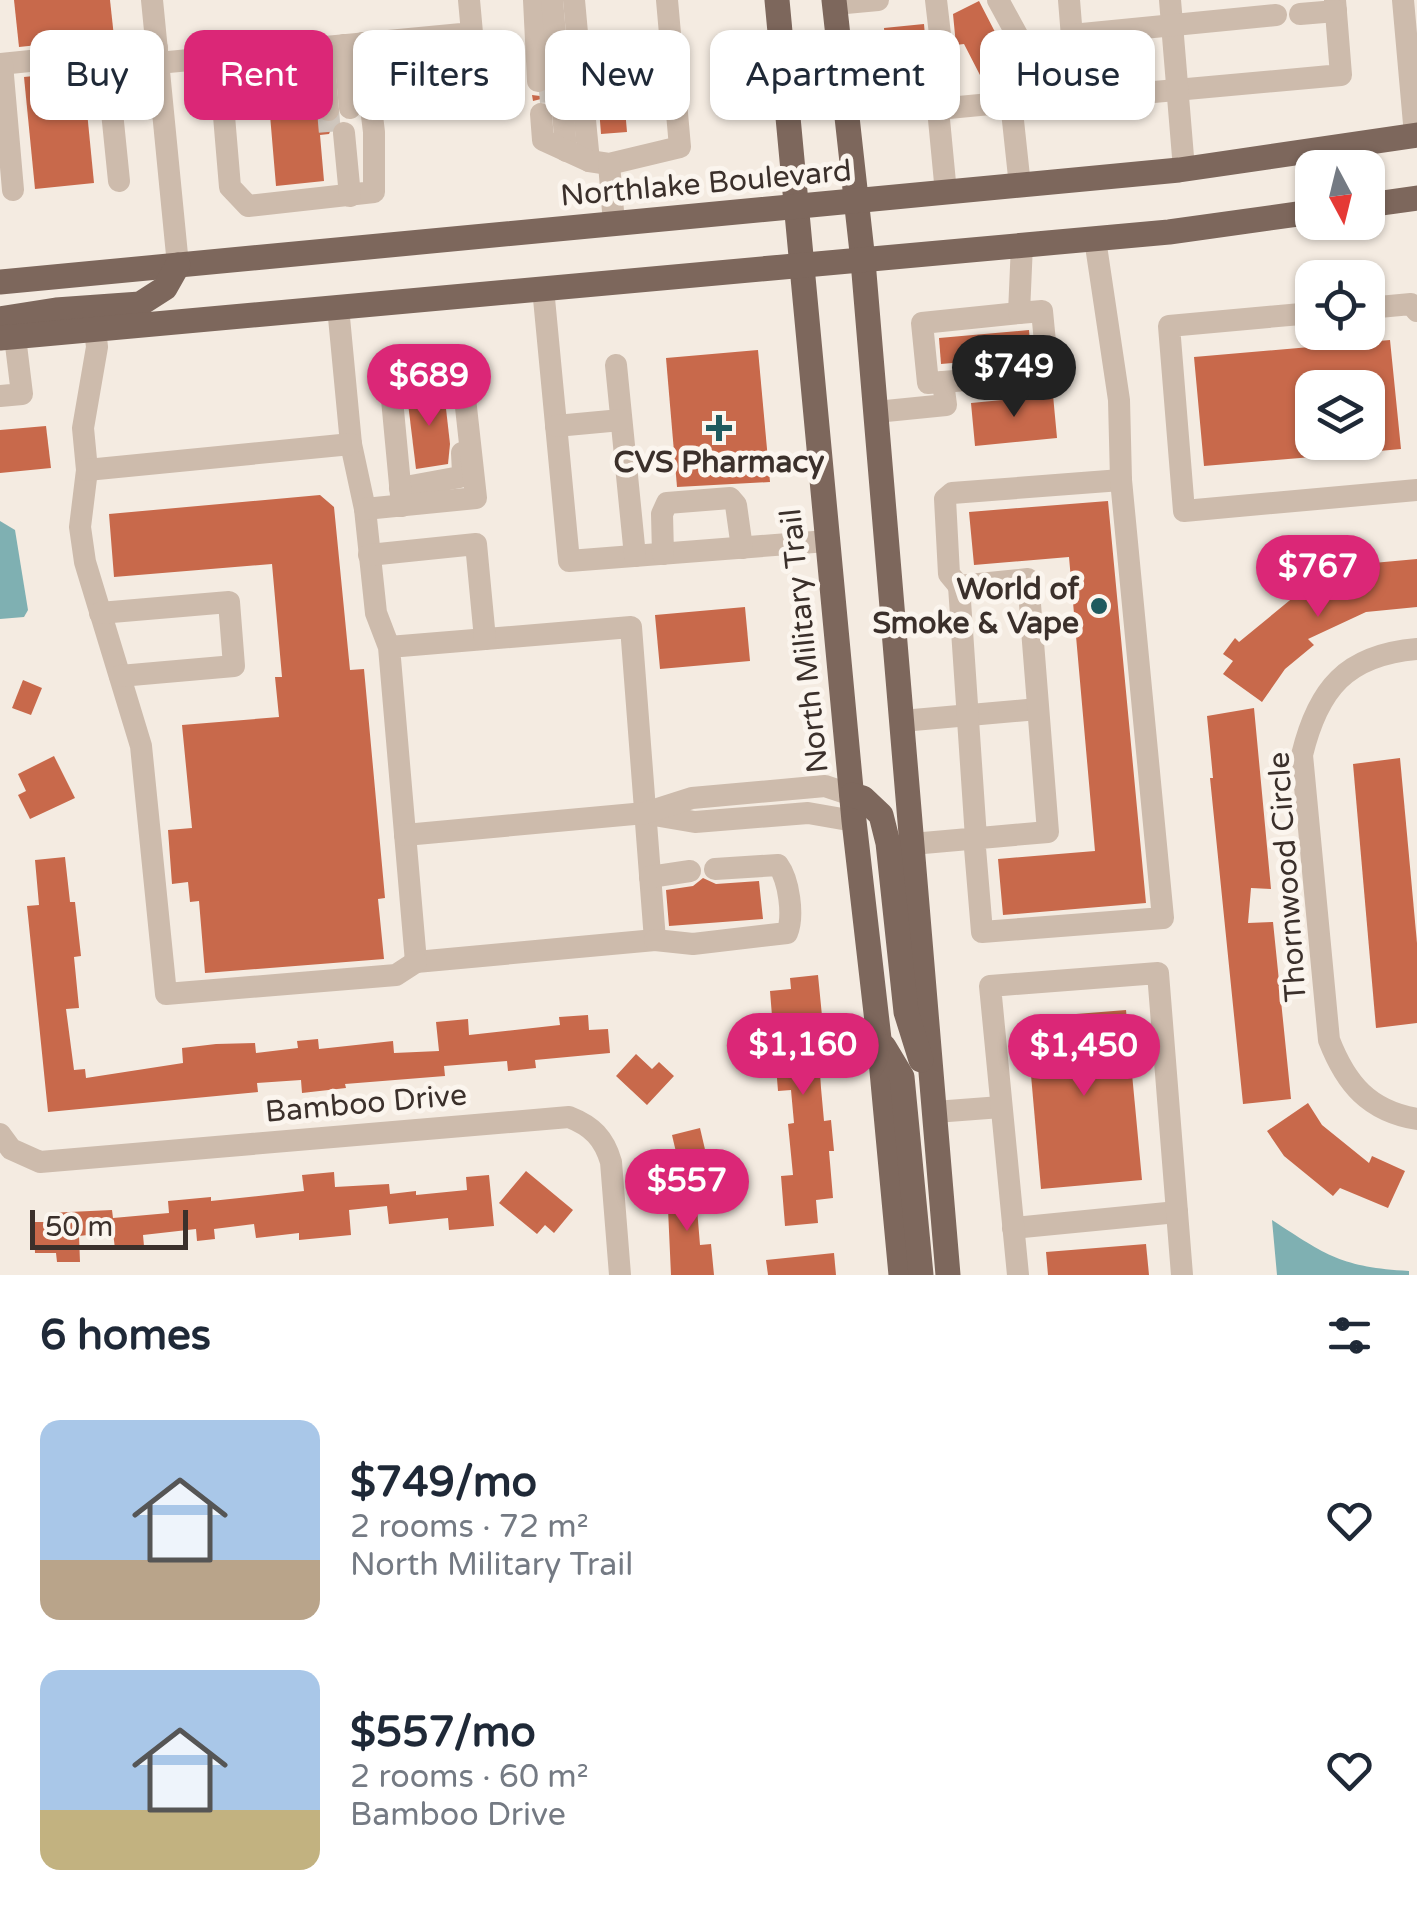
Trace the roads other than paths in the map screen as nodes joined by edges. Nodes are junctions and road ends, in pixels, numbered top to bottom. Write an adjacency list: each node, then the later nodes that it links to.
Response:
1 (152, 0): 20 (street)
2 (469, 0): 30 (street)
3 (538, 0): 21 (street)
4 (552, 0): 22 (street)
5 (563, 0): 23 (street)
6 (574, 0): 24 (street)
7 (667, 0): 45 (street)
8 (777, 0): 55 (main road, North Military Trail)
9 (878, 0): 14 (street)
10 (936, 0): 26 (street)
11 (998, 0): 27 (street)
12 (1069, 0): 28 (street)
13 (1170, 0): 19 (street)
14 (835, 2): 25 (main road)
15 (1336, 6): 17 (street); 34 (street)
16 (1408, 13): 44 (street)
17 (1300, 14)
18 (1276, 16): 19 (street)
19 (1172, 26): 29 (street); 34 (street)
20 (155, 30)
21 (546, 30)
22 (555, 30)
23 (561, 30)
24 (568, 30)
25 (838, 30)
26 (939, 30)
27 (1014, 30)
28 (1072, 30)
29 (1128, 30)
30 (342, 45): 31 (street); 36 (street); 51 (street)
31 (333, 46)
32 (30, 61): 33 (street)
33 (1, 64): 49 (street)
34 (1177, 90): 35 (street); 46 (street)
35 (1155, 92)
36 (340, 109)
37 (164, 118): 62 (street)
38 (113, 120): 47 (street)
39 (224, 120): 51 (street)
40 (849, 120): 53 (main road)
41 (939, 120): 50 (street)
42 (1014, 120): 48 (street)
43 (342, 133): 51 (street)
44 (1416, 135): 46 (main road, Northlake Boulevard)
45 (573, 153): 45 (street); 57 (street)
46 (1184, 169): 48 (main road, Northlake Boulevard)
47 (119, 181)
48 (1020, 186): 50 (main road, Northlake Boulevard)
49 (13, 190)
50 (946, 193): 53 (main road, Northlake Boulevard)
51 (354, 195)
52 (1417, 198): 54 (main road)
53 (858, 202): 55 (main road, Northlake Boulevard); 60 (main road)
54 (1385, 203)
55 (796, 205): 57 (main road, Northlake Boulevard); 61 (main road, North Military Trail)
56 (1295, 214): 58 (main road)
57 (614, 222): 62 (main road, Northlake Boulevard)
58 (1095, 239): 59 (main road); 82 (street)
59 (1022, 244): 60 (main road); 68 (street)
60 (863, 261): 61 (main road); 77 (main road)
61 (803, 264): 64 (main road); 86 (main road, North Military Trail)
62 (178, 265): 63 (main road, Northlake Boulevard); 71 (main road)
63 (0, 282)
64 (543, 288): 66 (main road); 79 (street)
65 (1385, 306): 67 (street)
66 (338, 307): 70 (main road); 75 (street)
67 (1417, 311)
68 (1019, 314): 74 (street); 74 (street)
69 (1295, 315): 83 (street)
70 (95, 330): 71 (main road); 81 (street)
71 (5, 331): 76 (street)
72 (616, 366): 78 (street)
73 (390, 378): 75 (street); 84 (street); 84 (street)
74 (943, 382): 77 (street)
75 (345, 383): 80 (street)
76 (0, 396)
77 (876, 412): 99 (main road)
78 (622, 420): 79 (street); 90 (street)
79 (556, 426): 90 (street)
80 (351, 444): 81 (street); 85 (street)
81 (86, 470): 92 (street)
82 (1121, 480): 91 (street); 103 (street)
83 (1417, 490)
84 (401, 496): 85 (street)
85 (365, 510): 89 (street)
86 (827, 542): 87 (street); 100 (main road, North Military Trail)
87 (742, 548): 88 (street); 88 (street)
88 (664, 554): 90 (street)
89 (370, 556): 93 (street); 94 (street)
90 (635, 556)
91 (959, 586): 97 (street); 98 (street)
92 (100, 613): 96 (street); 96 (street)
93 (485, 639): 94 (street); 101 (street)
94 (389, 647): 102 (street)
95 (1417, 648): 113 (street, Thornwood Circle)
96 (120, 676): 109 (street)
97 (1038, 709): 98 (street); 103 (street)
98 (968, 716): 99 (street); 103 (street)
99 (902, 722): 104 (main road)
100 (853, 808): 101 (street); 110 (main road, North Military Trail); 111 (main road)
101 (645, 813): 102 (street); 107 (street)
102 (405, 835): 109 (street)
103 (976, 838): 104 (street)
104 (912, 844): 111 (main road)
105 (715, 869): 108 (street)
106 (690, 871): 107 (street)
107 (650, 877): 108 (street)
108 (656, 940): 109 (street)
109 (416, 962)
110 (879, 1039): 118 (main road, North Military Trail); 119 (main road)
111 (934, 1100): 112 (street); 120 (main road)
112 (1001, 1106): 115 (street); 116 (street)
113 (1417, 1119)
114 (0, 1134): 117 (street, Bamboo Drive)
115 (1177, 1212): 116 (street); 122 (street)
116 (1013, 1228): 121 (street)
117 (620, 1275)
118 (901, 1275)
119 (922, 1275)
120 (948, 1275)
121 (1018, 1275)
122 (1182, 1275)

